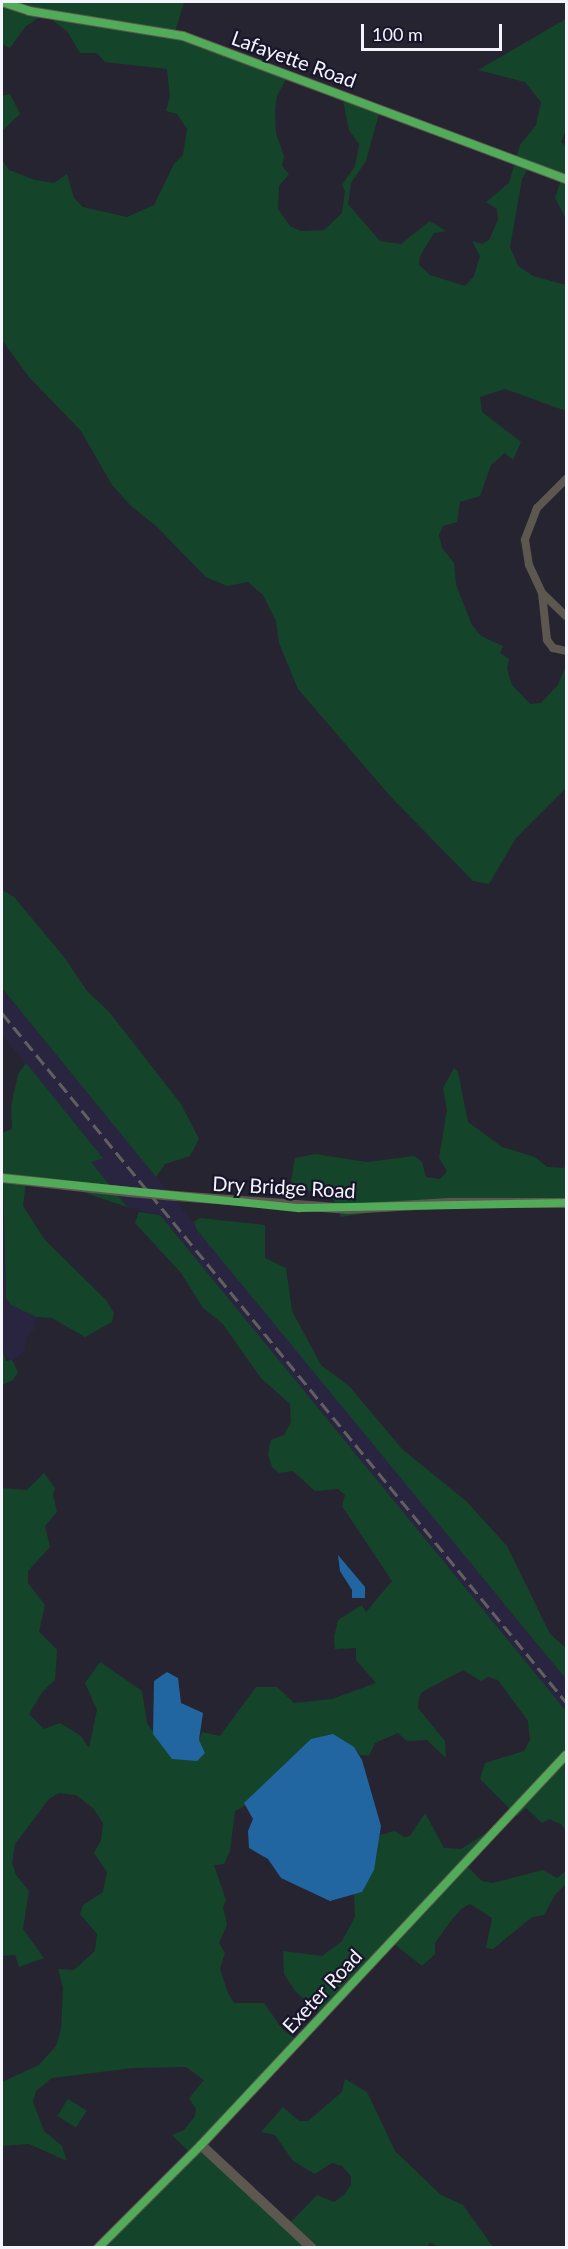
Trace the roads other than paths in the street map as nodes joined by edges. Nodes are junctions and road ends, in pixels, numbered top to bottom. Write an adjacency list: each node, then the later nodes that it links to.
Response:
1 (2, 2): 2 (street, Lafayette Road)
2 (567, 179)
3 (567, 479): 4 (street)
4 (542, 593): 5 (street); 6 (street)
5 (567, 616)
6 (567, 651)
7 (2, 1178): 8 (street, Dry Bridge Road, bridge)
8 (567, 1203)
9 (567, 1755): 10 (street, Exeter Road)
10 (201, 2145): 11 (street, Exeter Road); 12 (street)
11 (98, 2247)
12 (312, 2247)

